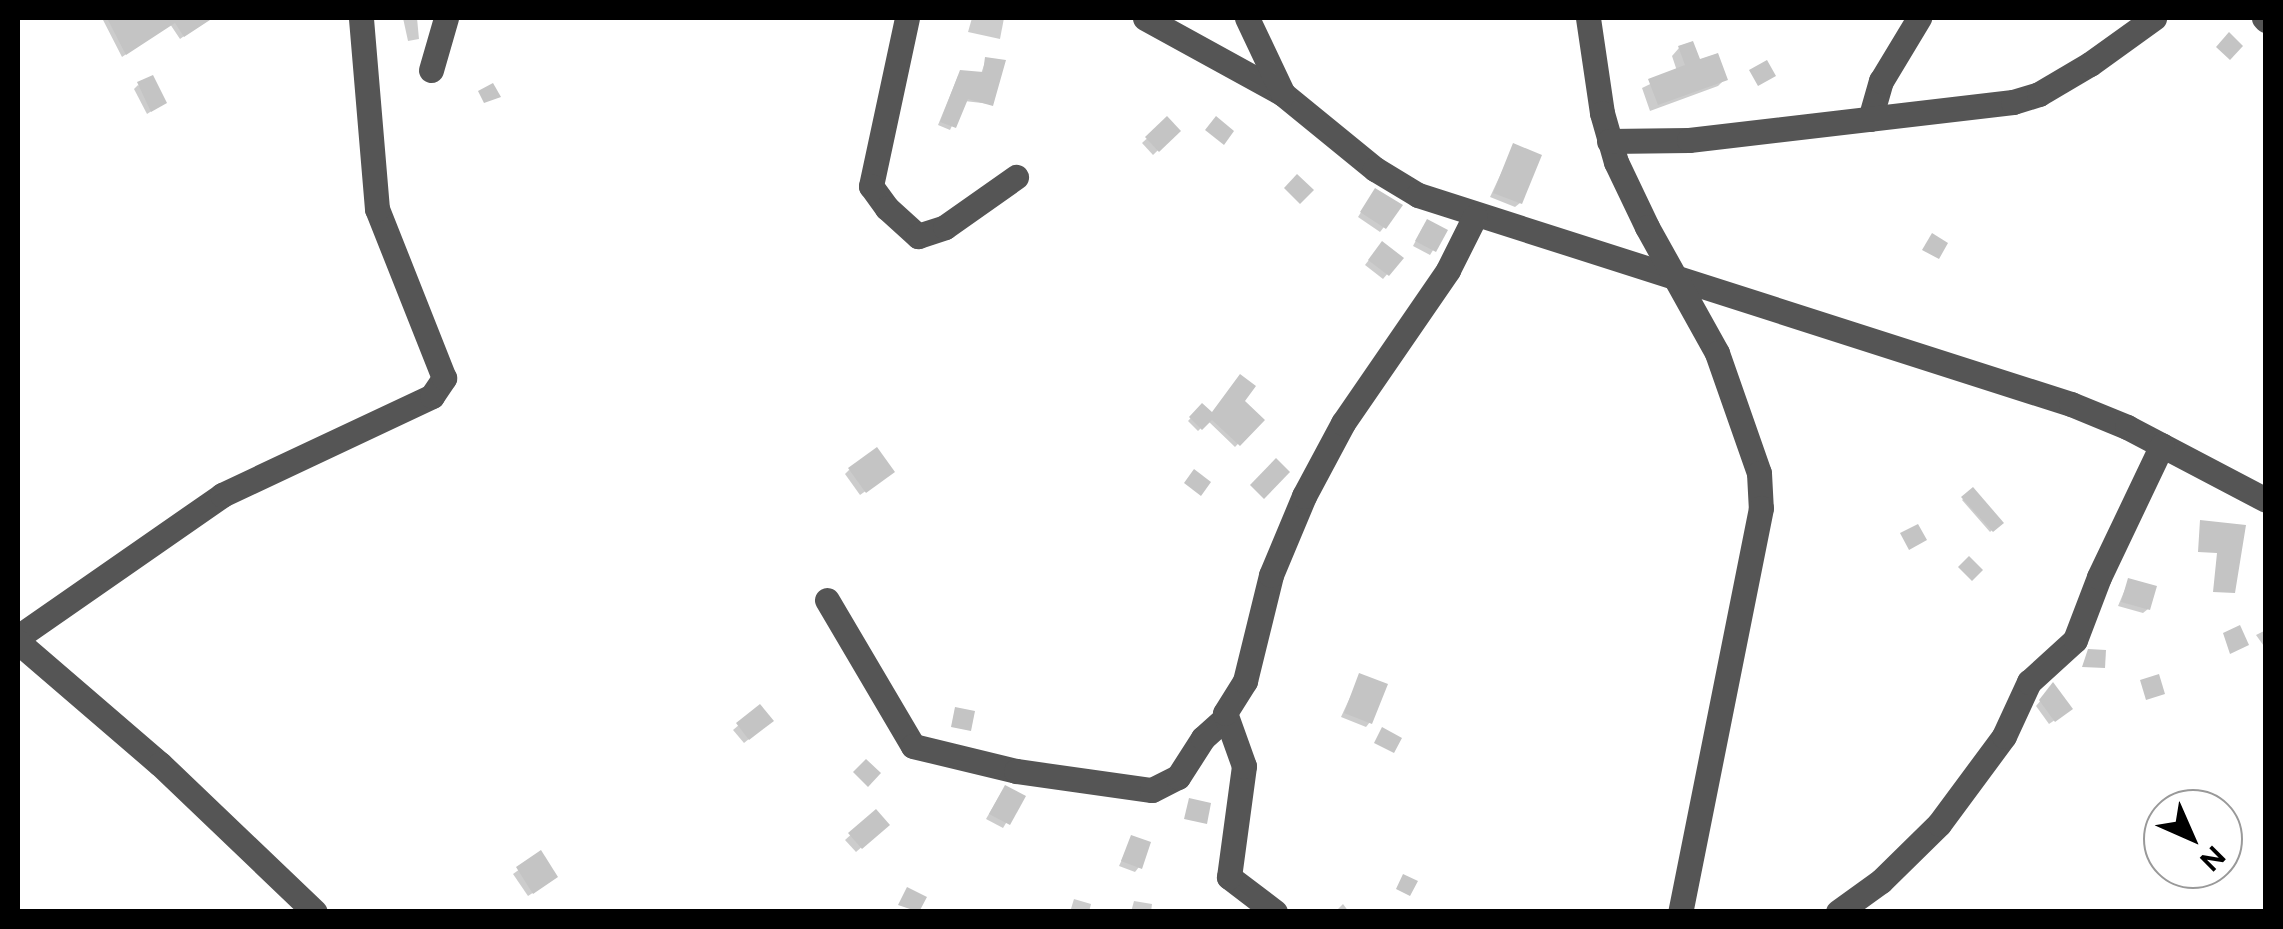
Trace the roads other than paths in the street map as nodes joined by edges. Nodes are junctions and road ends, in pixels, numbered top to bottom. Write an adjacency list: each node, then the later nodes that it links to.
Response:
1 (361, 18): 19 (street)
2 (446, 18): 9 (street)
3 (907, 18): 13 (street)
4 (1145, 18): 10 (street)
5 (1247, 18): 10 (street)
6 (1588, 18): 12 (street)
7 (1919, 18): 11 (street)
8 (2154, 18): 11 (street)
9 (432, 70)
10 (1283, 94): 14 (street)
11 (1870, 119): 12 (street)
12 (1609, 142): 15 (street)
13 (1016, 177)
14 (1475, 216): 15 (street); 20 (street)
15 (1678, 278): 16 (street); 23 (street)
16 (2162, 445): 17 (street); 24 (street)
17 (2266, 500)
18 (827, 600): 20 (street)
19 (18, 639): 21 (street)
20 (1224, 718): 22 (street)
21 (315, 912)
22 (1275, 912)
23 (1680, 912)
24 (1838, 912)

